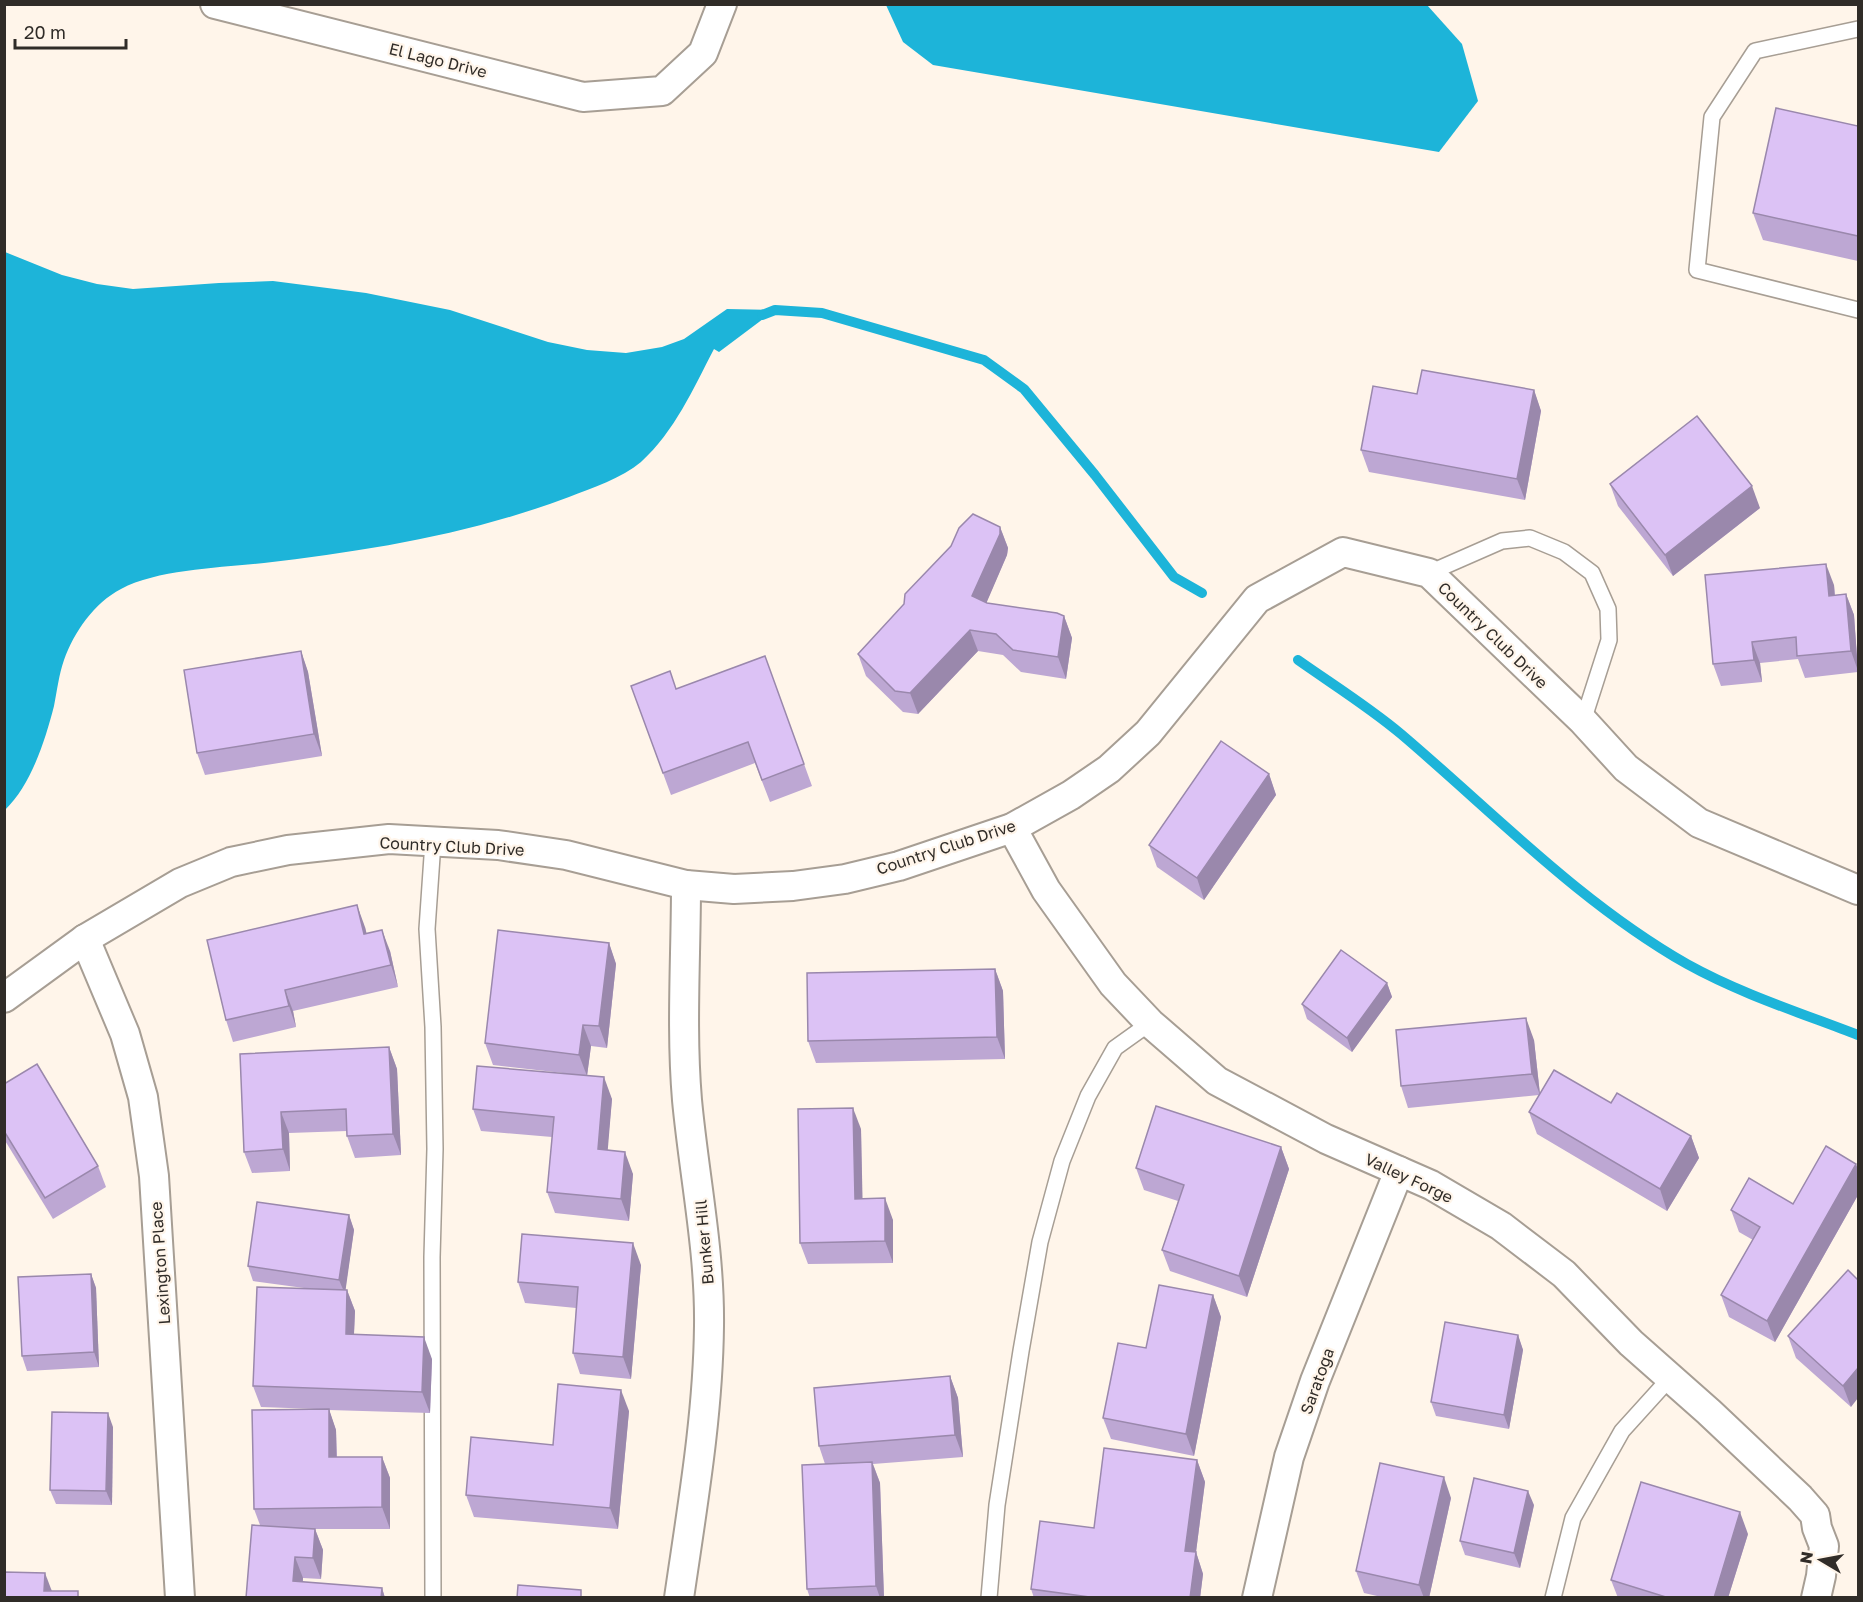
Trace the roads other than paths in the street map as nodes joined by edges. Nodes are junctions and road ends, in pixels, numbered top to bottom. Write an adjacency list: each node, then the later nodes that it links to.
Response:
1 (215, 4): 2 (street, El Lago Drive)
2 (722, 4)
3 (1858, 29): 4 (lane)
4 (1858, 310)
5 (1429, 573): 6 (street, Country Club Drive); 6 (lane); 7 (street, Country Club Drive)
6 (1583, 721): 10 (street, Country Club Drive)
7 (1012, 828): 9 (street, Country Club Drive); 13 (street, Valley Forge)
8 (433, 842): 9 (street, Country Club Drive); 11 (street, Country Club Drive); 17 (lane)
9 (686, 885): 18 (street, Bunker Hill)
10 (1858, 890)
11 (85, 939): 12 (street, Country Club Drive); 16 (street, Lexington Place)
12 (4, 998)
13 (1150, 1023): 14 (street, Valley Forge); 19 (lane)
14 (1399, 1171): 15 (street, Valley Forge); 20 (street, Saratoga)
15 (1670, 1378): 21 (lane); 22 (street, Valley Forge)
16 (180, 1598)
17 (433, 1598)
18 (680, 1598)
19 (989, 1598)
20 (1257, 1598)
21 (1553, 1598)
22 (1816, 1598)

